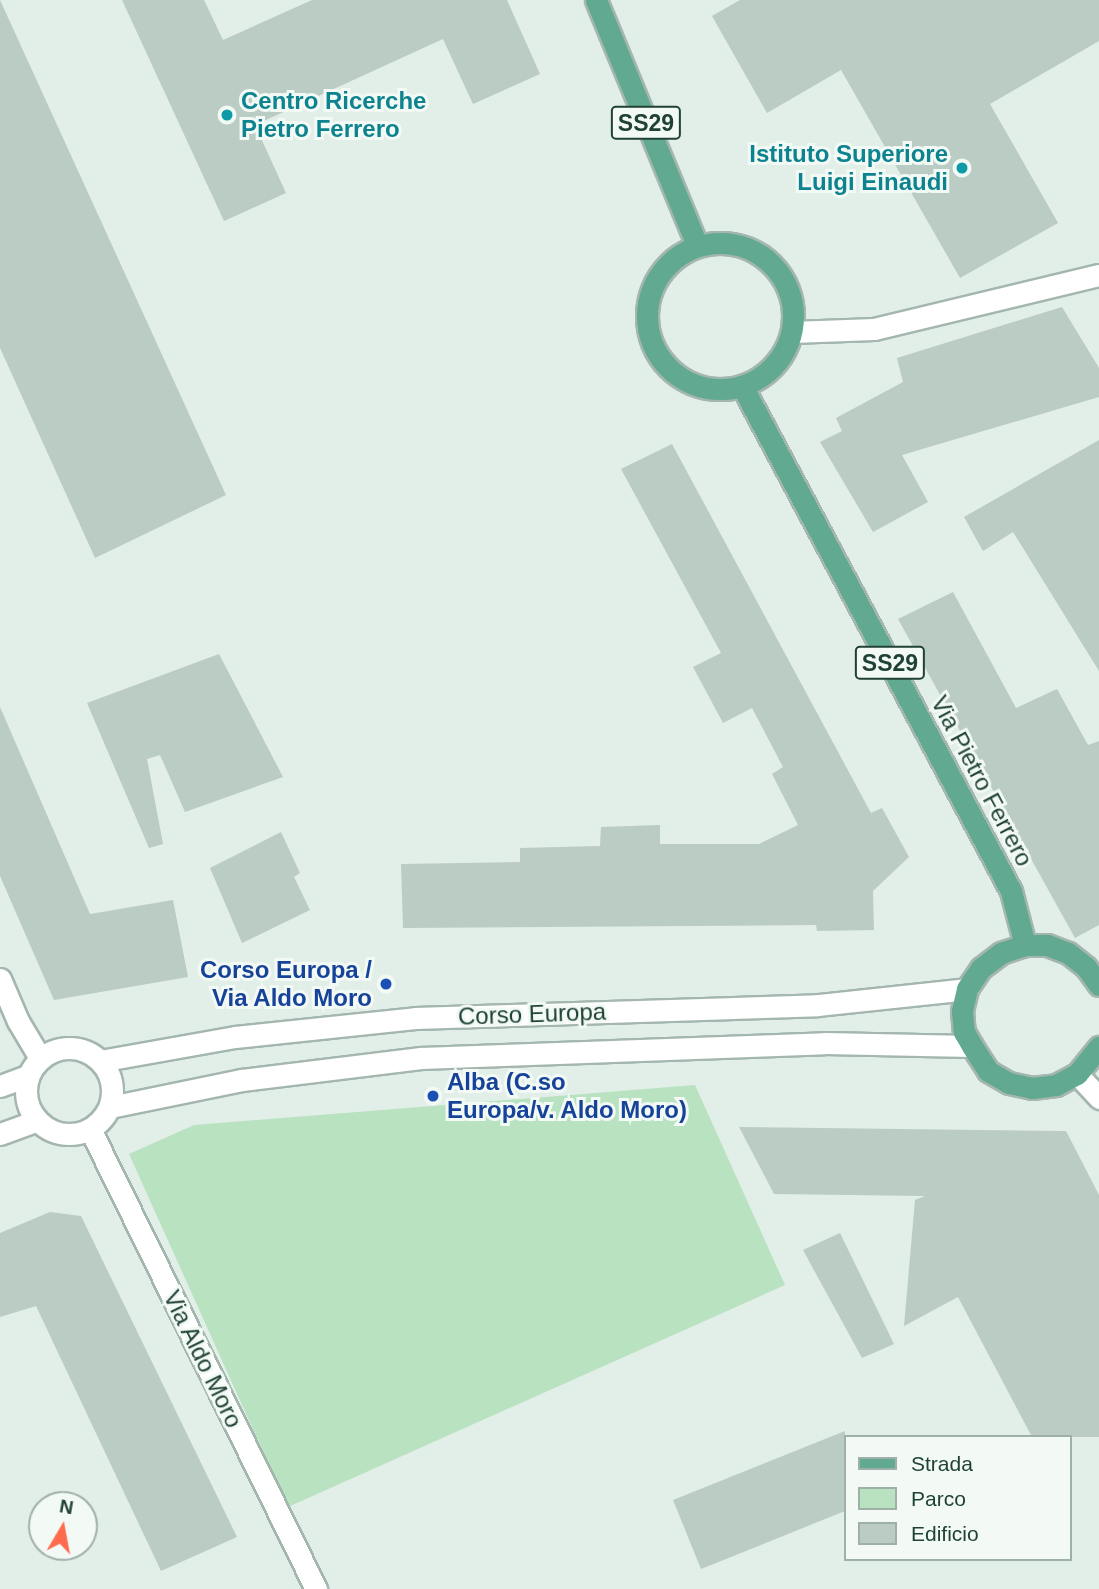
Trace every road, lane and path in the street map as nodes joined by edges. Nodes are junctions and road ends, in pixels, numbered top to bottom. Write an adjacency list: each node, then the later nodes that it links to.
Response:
1 (596, 0): 2 (main road, SS29)
2 (697, 245): 4 (main road); 5 (main road)
3 (1099, 275): 4 (main road)
4 (792, 332): 5 (main road)
5 (742, 386): 6 (main road, Via Pietro Ferrero / SS29)
6 (1025, 945): 8 (main road); 9 (main road)
7 (0, 979): 12 (main road)
8 (1099, 985)
9 (967, 989): 10 (main road); 13 (main road, Corso Europa)
10 (972, 1046): 14 (main road); 18 (main road, Corso Europa)
11 (1099, 1047): 14 (main road)
12 (40, 1058): 13 (main road); 15 (main road)
13 (100, 1061): 18 (main road)
14 (1077, 1074): 17 (main road)
15 (28, 1076): 16 (main road); 19 (main road)
16 (0, 1086)
17 (1099, 1098)
18 (110, 1107): 20 (main road)
19 (36, 1121): 20 (main road); 21 (main road)
20 (90, 1129): 22 (main road, Via Aldo Moro)
21 (0, 1134)
22 (316, 1589)

